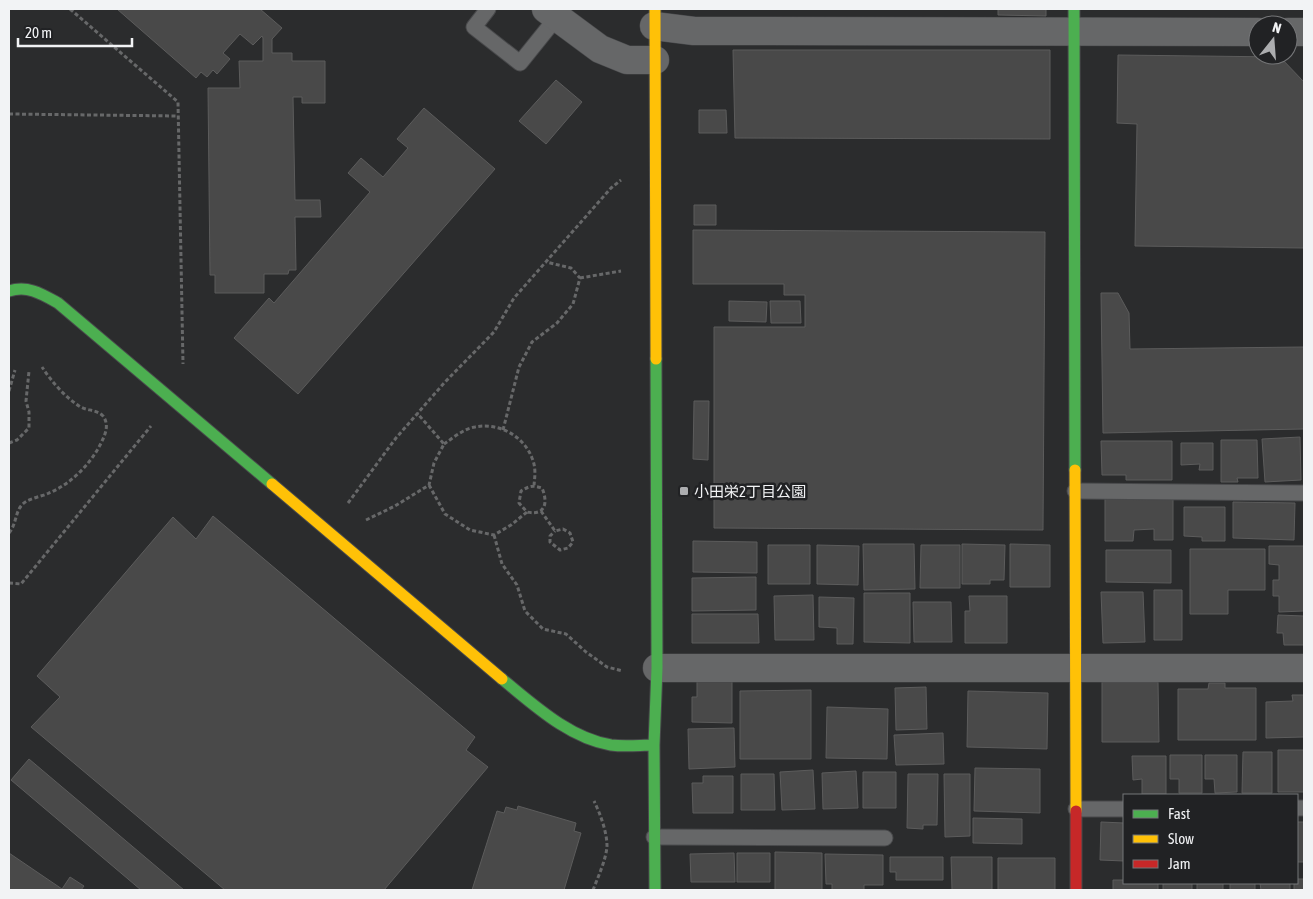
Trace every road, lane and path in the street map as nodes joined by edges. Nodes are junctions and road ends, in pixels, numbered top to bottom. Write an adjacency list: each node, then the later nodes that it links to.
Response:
1 (70, 9): 9 (path)
2 (488, 9): 3 (lane)
3 (552, 13): 7 (street)
4 (655, 17): 5 (street); 7 (street)
5 (1074, 20): 6 (street); 27 (street)
6 (1248, 31)
7 (655, 60): 37 (street)
8 (9, 114): 9 (path)
9 (178, 116): 16 (path)
10 (626, 177): 11 (path)
11 (546, 262): 13 (path); 20 (path)
12 (624, 270): 13 (path)
13 (580, 278): 22 (path)
14 (9, 291): 41 (street)
15 (42, 367): 34 (path)
16 (183, 369)
17 (15, 370): 19 (path)
18 (29, 371): 23 (path)
19 (9, 391)
20 (418, 413): 24 (path); 29 (path)
21 (152, 424): 36 (path)
22 (503, 430): 24 (path); 26 (path)
23 (9, 443)
24 (444, 444): 25 (path)
25 (429, 485): 32 (path); 35 (path)
26 (534, 485): 30 (path); 31 (path)
27 (1075, 491): 28 (lane); 39 (street)
28 (1304, 493)
29 (345, 508)
30 (541, 511): 31 (path); 33 (path)
31 (527, 512): 35 (path)
32 (362, 521)
33 (555, 531): 33 (path)
34 (9, 533)
35 (494, 535): 40 (path)
36 (9, 583)
37 (657, 668): 39 (street); 41 (street)
38 (1304, 668): 39 (street)
39 (1076, 669): 43 (street)
40 (630, 673)
41 (654, 745): 45 (street)
42 (594, 801): 47 (path)
43 (1076, 809): 44 (lane); 49 (street)
44 (1123, 809)
45 (654, 837): 46 (lane); 48 (street)
46 (885, 838)
47 (593, 890)
48 (655, 890)
49 (1076, 890)

